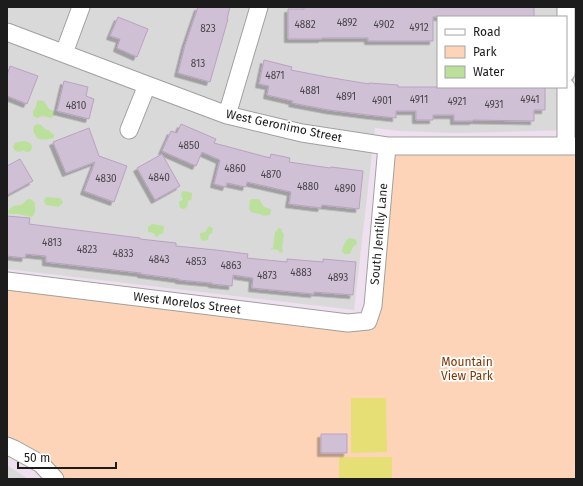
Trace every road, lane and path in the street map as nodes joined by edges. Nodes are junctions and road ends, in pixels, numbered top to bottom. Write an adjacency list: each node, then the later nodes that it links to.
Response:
1 (81, 7): 4 (street)
2 (259, 7): 7 (street)
3 (7, 32): 4 (street, West Geronimo Street)
4 (64, 53): 5 (street, West Geronimo Street)
5 (147, 86): 7 (street, West Geronimo Street); 8 (street)
6 (566, 88): 10 (street)
7 (227, 115): 9 (street, West Geronimo Street)
8 (129, 130)
9 (387, 146): 10 (street, West Geronimo Street); 12 (street, South Jentilly Lane)
10 (571, 146)
11 (7, 281): 12 (street, West Morelos Street)
12 (368, 321)
13 (7, 446): 14 (street)
14 (55, 479)

